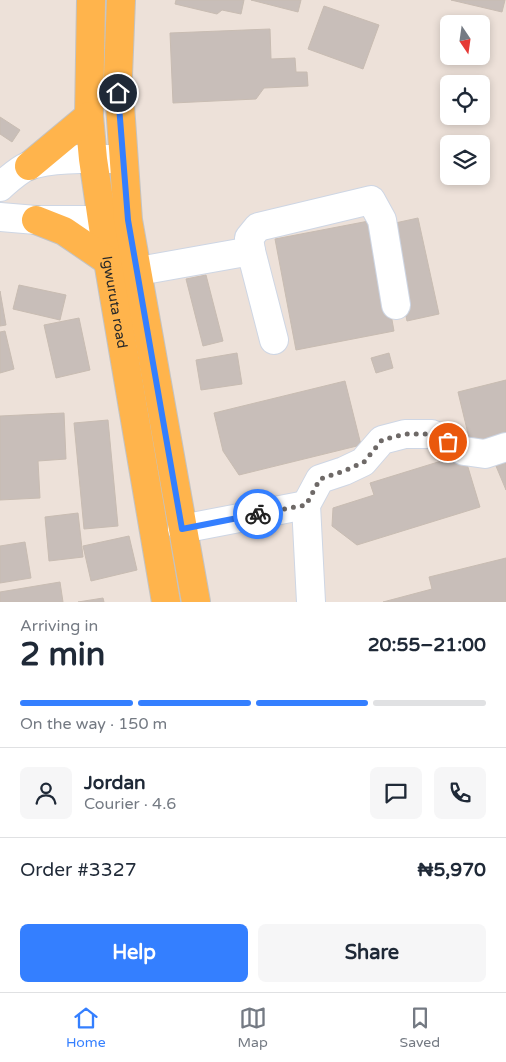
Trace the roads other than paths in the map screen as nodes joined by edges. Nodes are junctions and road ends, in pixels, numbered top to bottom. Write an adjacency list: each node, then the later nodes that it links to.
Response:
1 (91, 0): 3 (main road, Igwuruta road)
2 (121, 0): 5 (main road, Igwuruta road)
3 (89, 116): 4 (main road, Igwuruta road); 6 (main road)
4 (93, 159): 5 (street); 6 (street); 11 (main road, Igwuruta road)
5 (122, 159): 10 (main road, Igwuruta road)
6 (29, 166): 7 (street)
7 (0, 187)
8 (0, 217): 9 (street)
9 (36, 220): 11 (street); 13 (main road)
10 (128, 220): 11 (street); 14 (main road, Igwuruta road)
11 (101, 221): 13 (main road, Igwuruta road)
12 (251, 251): 14 (street); 15 (street); 16 (street)
13 (108, 261): 20 (main road, Igwuruta road)
14 (139, 271): 19 (main road, Igwuruta road)
15 (396, 305)
16 (274, 340)
17 (506, 447): 18 (street)
18 (306, 505): 19 (street); 22 (street)
19 (182, 529): 21 (main road, Igwuruta road)
20 (166, 602)
21 (196, 602)
22 (311, 602)

